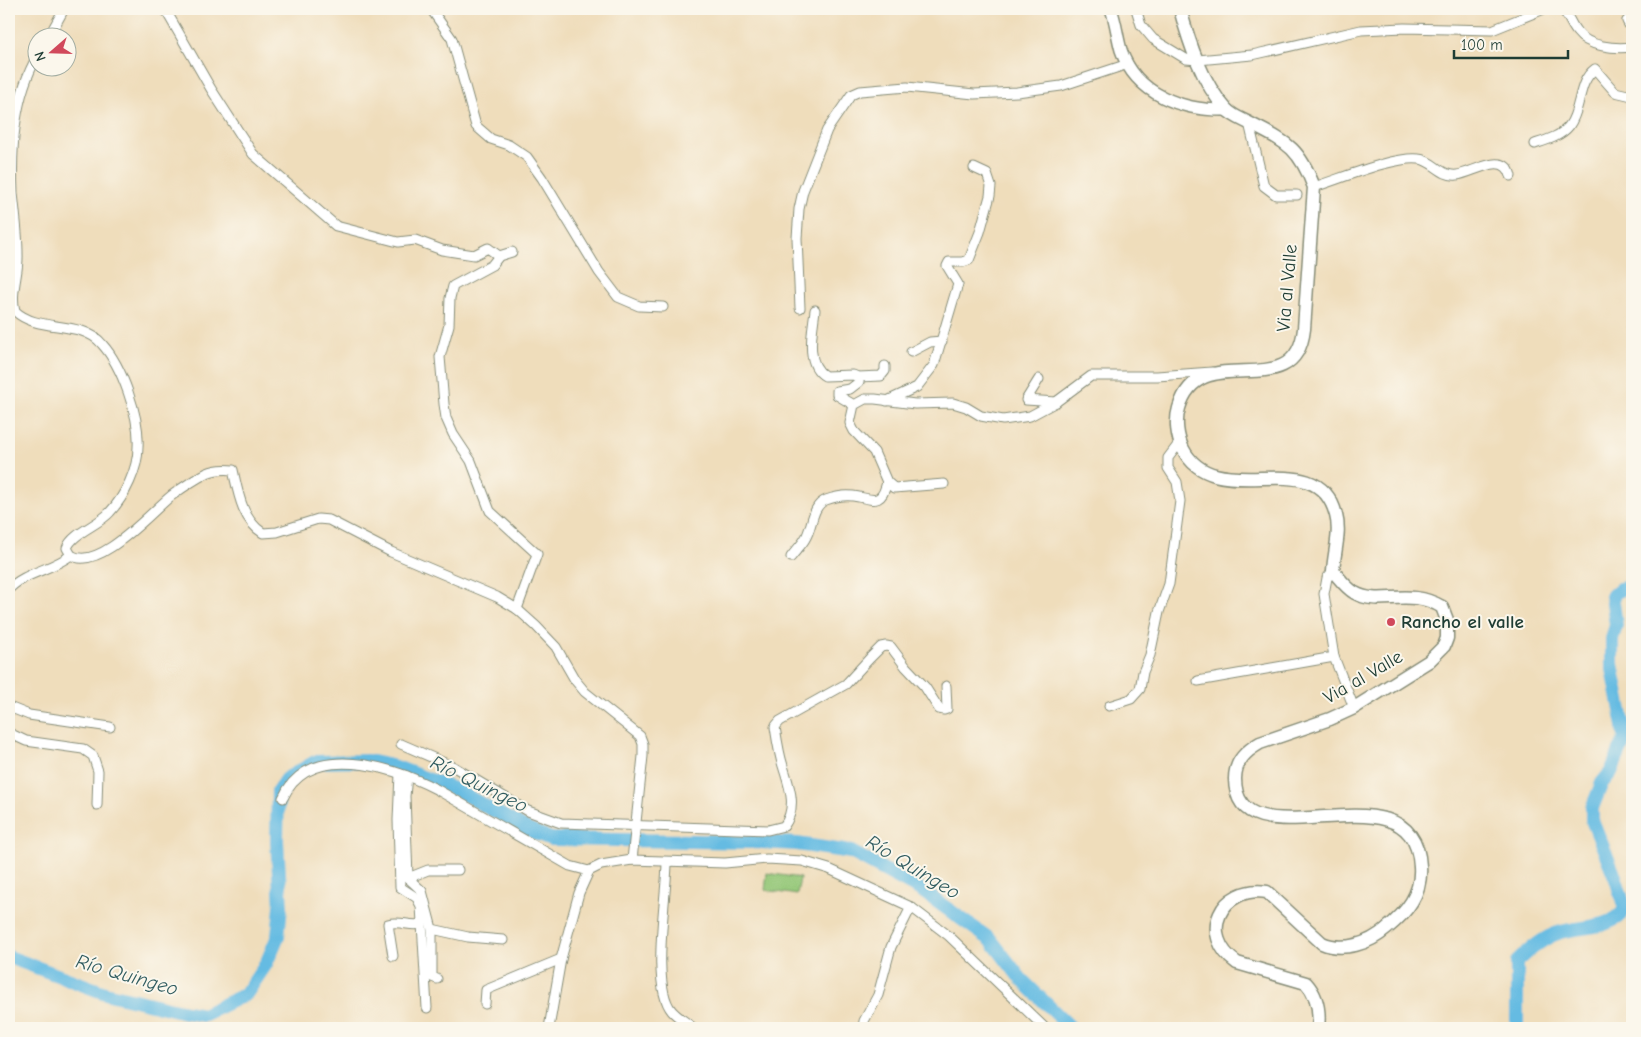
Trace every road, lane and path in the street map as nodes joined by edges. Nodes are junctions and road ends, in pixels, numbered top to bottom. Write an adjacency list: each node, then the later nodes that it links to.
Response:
1 (64, 9): 10 (street)
2 (165, 9): 25 (street)
3 (432, 9): 27 (street)
4 (1112, 9): 14 (street)
5 (1136, 9): 13 (street)
6 (1180, 9): 13 (main road, Via al Valle)
7 (1544, 9): 13 (street)
8 (1562, 9): 12 (street)
9 (1632, 16): 11 (street)
10 (54, 28)
11 (1632, 30)
12 (1632, 47)
13 (1198, 60): 17 (main road, Via al Valle)
14 (1128, 64): 17 (street); 28 (street)
15 (29, 78): 26 (street)
16 (1632, 96): 19 (street)
17 (1227, 110): 18 (main road, Via al Valle)
18 (1249, 123): 22 (main road, Via al Valle); 23 (street)
19 (1535, 144)
20 (974, 168): 30 (street)
21 (1511, 176): 22 (street)
22 (1314, 187): 33 (main road, Via al Valle)
23 (1297, 195)
24 (512, 252): 25 (street)
25 (499, 256): 46 (street)
26 (10, 300): 42 (street)
27 (663, 308)
28 (800, 308)
29 (815, 310): 34 (street)
30 (942, 340): 31 (street); 36 (street)
31 (912, 352)
32 (884, 366): 34 (street)
33 (1219, 371): 37 (street); 39 (main road, Via al Valle)
34 (858, 377): 38 (street)
35 (1039, 379): 37 (street)
36 (886, 401): 37 (street); 38 (street)
37 (1056, 402)
38 (854, 405): 40 (street)
39 (1180, 442): 44 (main road); 50 (street)
40 (887, 482): 41 (street); 43 (street)
41 (944, 484)
42 (71, 555): 45 (street); 46 (street)
43 (790, 557)
44 (1333, 571): 47 (street); 52 (main road, Via al Valle)
45 (9, 589)
46 (517, 609): 59 (street)
47 (1334, 657): 48 (street); 52 (street)
48 (1198, 681)
49 (946, 686): 59 (street)
50 (1110, 706)
51 (9, 707): 53 (street)
52 (1354, 708): 78 (main road, Via al Valle)
53 (110, 727)
54 (9, 733): 58 (street)
55 (401, 744): 59 (street)
56 (404, 775): 57 (street); 63 (street); 64 (street); 66 (street)
57 (283, 798)
58 (98, 805)
59 (636, 829): 60 (street)
60 (632, 856): 61 (street); 63 (street)
61 (667, 862): 65 (street); 75 (street)
62 (458, 870): 64 (street)
63 (589, 871): 70 (street)
64 (408, 878): 67 (street)
65 (912, 907): 76 (street); 77 (street)
66 (422, 924): 69 (street); 73 (street)
67 (432, 929): 68 (street); 71 (street)
68 (503, 940)
69 (393, 956)
70 (561, 959): 72 (street); 74 (street)
71 (437, 979)
72 (485, 1004)
73 (427, 1008)
74 (549, 1028)
75 (693, 1028)
76 (863, 1028)
77 (1045, 1028)
78 (1318, 1028)

